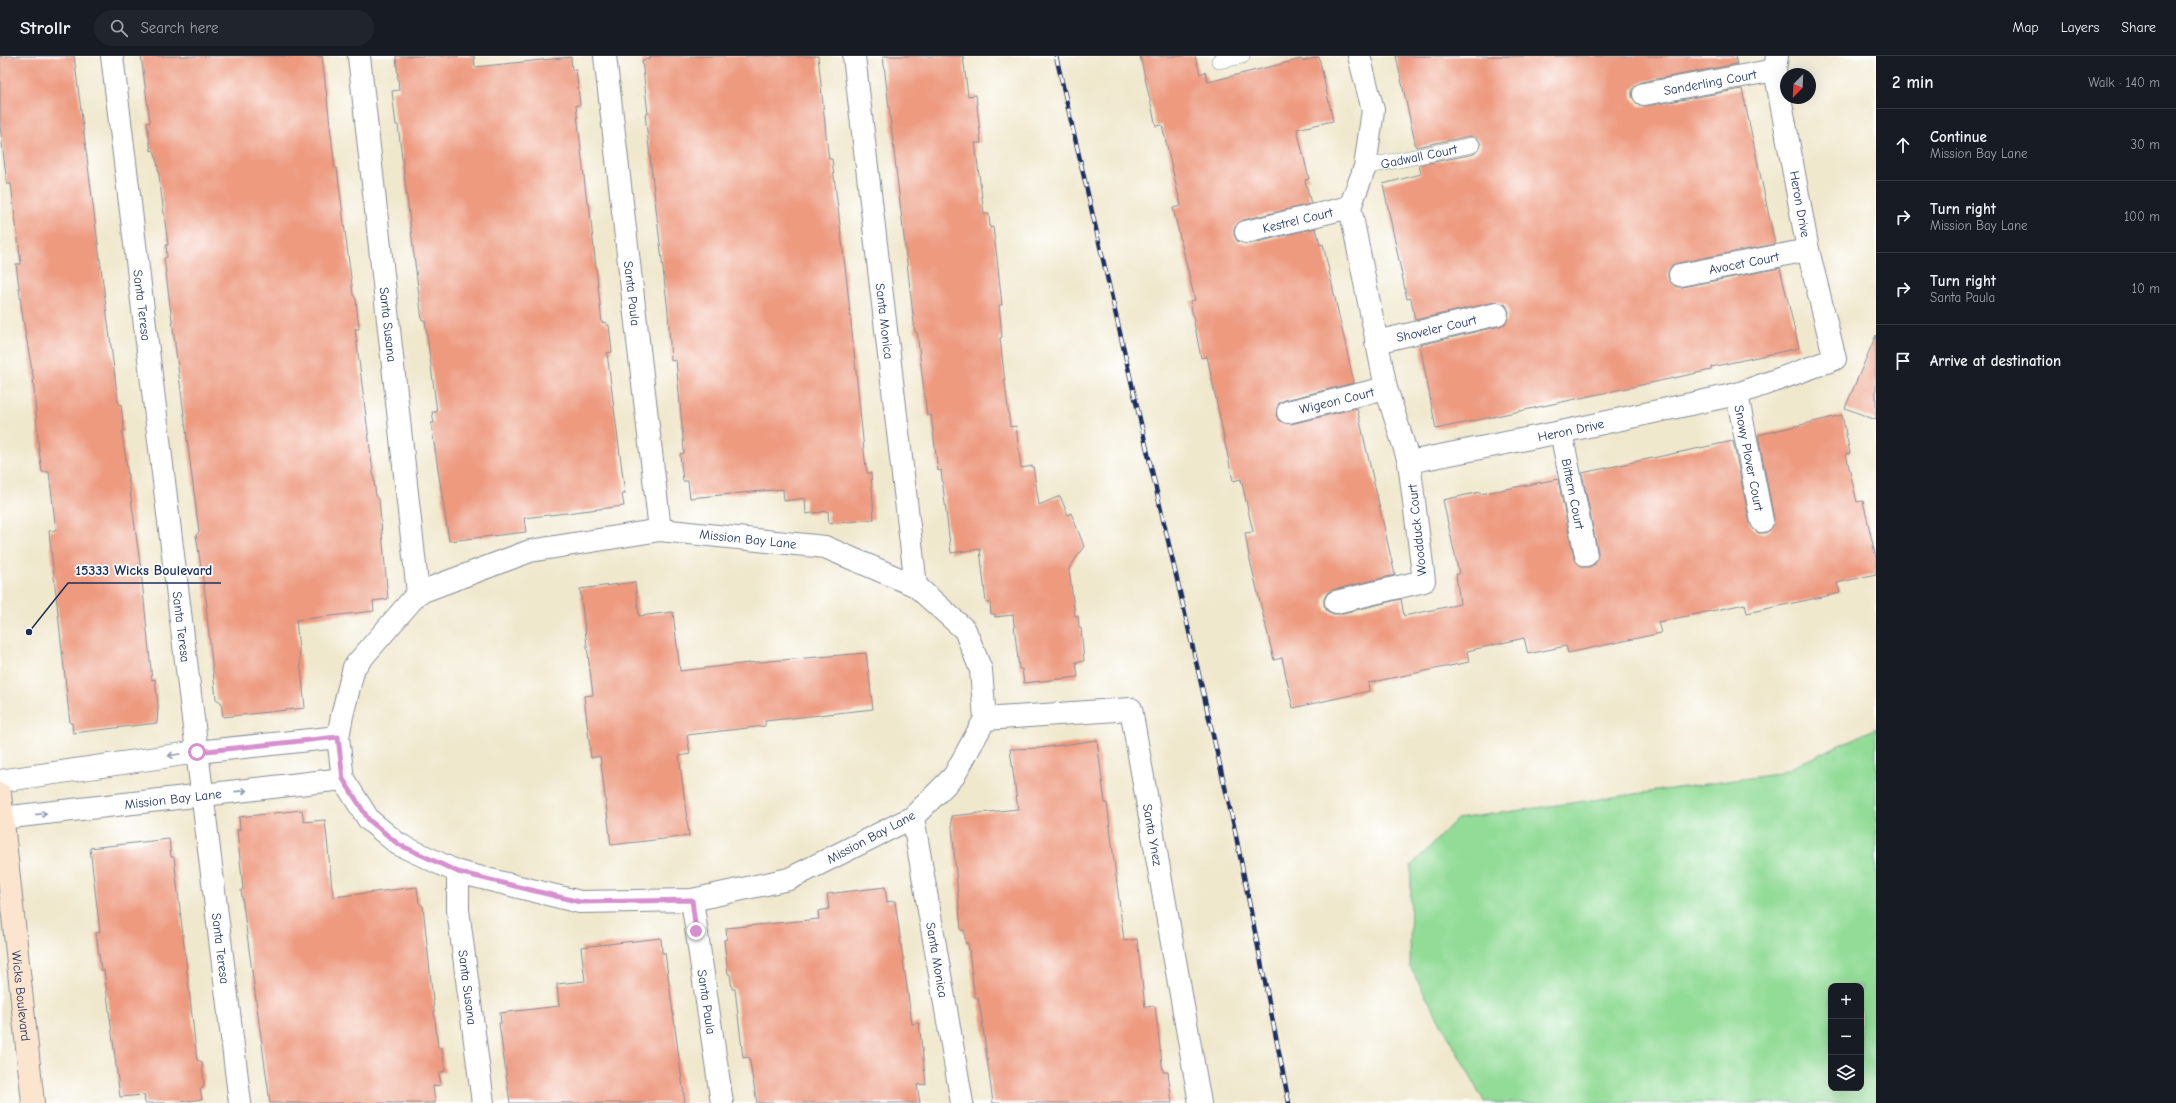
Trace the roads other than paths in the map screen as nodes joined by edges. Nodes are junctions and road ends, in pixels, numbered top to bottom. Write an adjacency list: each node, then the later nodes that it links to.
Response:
1 (112, 56): 31 (street, Santa Teresa)
2 (360, 56): 27 (street, Santa Susana)
3 (605, 56): 24 (street, Santa Paula)
4 (854, 56): 26 (street, Santa Monica)
5 (1242, 56): 7 (lane)
6 (1359, 56): 11 (street)
7 (1219, 61)
8 (1776, 63): 9 (street, Sanderling Court); 14 (street, Heron Drive)
9 (1644, 94)
10 (1472, 145): 11 (lane, Gadwall Court)
11 (1366, 167): 12 (street)
12 (1350, 207): 13 (street, Kestrel Court); 17 (street)
13 (1246, 232)
14 (1808, 250): 15 (street, Avocet Court); 19 (street, Heron Drive)
15 (1680, 275)
16 (1497, 314): 17 (street, Shoveler Court)
17 (1376, 342): 18 (street)
18 (1386, 388): 20 (street, Wigeon Court); 22 (street)
19 (1736, 394): 21 (street, Heron Drive); 23 (street, Snowy Plover Court)
20 (1288, 412)
21 (1562, 432): 22 (street, Heron Drive); 25 (street, Bittern Court)
22 (1409, 462): 28 (street, Woodduck Court)
23 (1762, 521)
24 (660, 530): 26 (street, Mission Bay Lane); 27 (street, Mission Bay Lane)
25 (1586, 555)
26 (916, 586): 29 (street, Mission Bay Lane)
27 (418, 593): 30 (street, Mission Bay Lane)
28 (1336, 602)
29 (985, 719): 36 (street, Mission Bay Lane); 45 (street, Santa Ynez)
30 (338, 737): 31 (street); 32 (street, Mission Bay Lane)
31 (197, 752): 33 (street, one-way to 33); 35 (street, Santa Teresa)
32 (343, 779): 35 (street, Mission Bay Lane, one-way to 32); 38 (street, Mission Bay Lane)
33 (0, 781)
34 (0, 794): 37 (street, Wicks Boulevard)
35 (202, 795): 37 (street, Mission Bay Lane, one-way to 35); 41 (street, Santa Teresa)
36 (913, 817): 39 (street, Mission Bay Lane); 44 (street, Santa Monica)
37 (2, 818): 40 (street, Wicks Boulevard)
38 (458, 872): 39 (street, Mission Bay Lane); 42 (street, Santa Susana)
39 (692, 900): 43 (street, Santa Paula)
40 (34, 1103)
41 (240, 1103)
42 (483, 1103)
43 (722, 1103)
44 (962, 1103)
45 (1200, 1103)

